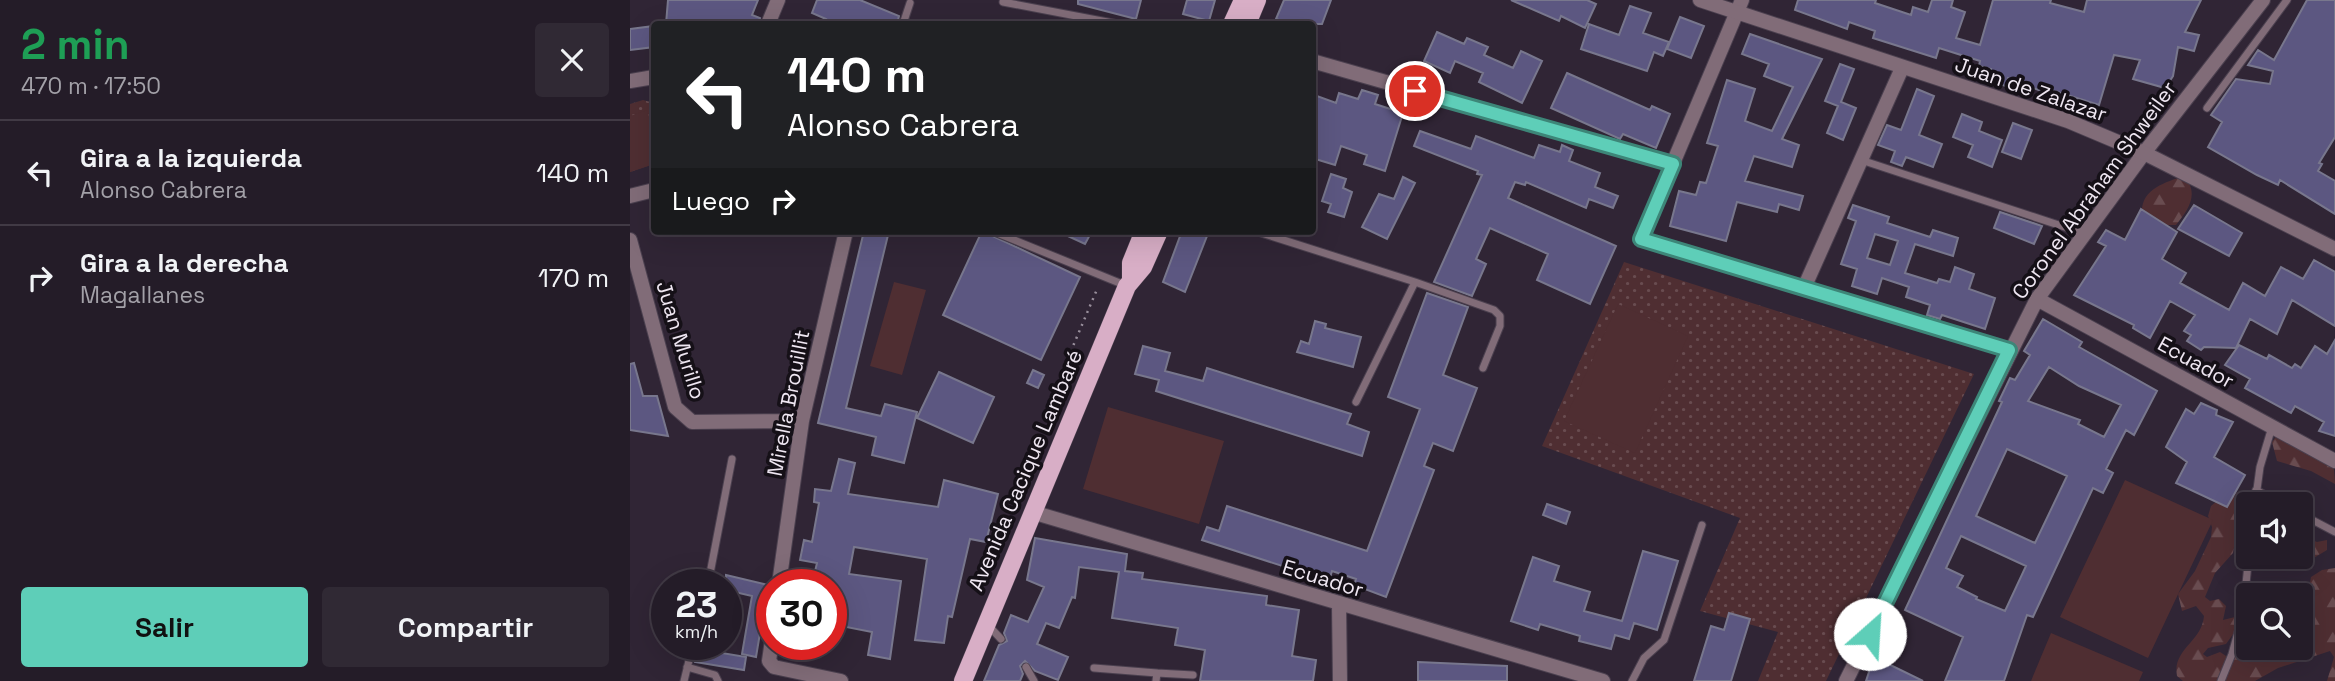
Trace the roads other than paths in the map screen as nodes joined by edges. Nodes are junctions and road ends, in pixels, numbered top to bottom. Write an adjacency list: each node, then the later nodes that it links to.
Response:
1 (778, 0): 10 (street)
2 (1243, 0): 13 (main road)
3 (1257, 0): 14 (main road)
4 (1700, 0): 9 (street, Juan de Zalazar)
5 (2263, 0): 20 (street, Coronel Abraham Shweiler)
6 (2287, 0): 19 (lane)
7 (1003, 2): 12 (lane)
8 (910, 3): 11 (lane)
9 (1740, 6): 16 (street, Juan de Zalazar); 22 (street)
10 (769, 21)
11 (904, 21)
12 (1102, 21)
13 (1234, 21)
14 (1248, 21)
15 (1316, 62): 22 (street)
16 (1902, 68): 20 (street, Juan de Zalazar); 21 (street)
17 (651, 78): 18 (street)
18 (630, 81)
19 (2207, 108)
20 (2144, 153): 25 (street, Coronel Abraham Shweiler); 32 (street, Juan de Zalazar)
21 (1861, 160): 25 (lane); 35 (street)
22 (1673, 164): 35 (street)
23 (651, 191): 24 (street)
24 (630, 196)
25 (2083, 233): 36 (street, Coronel Abraham Shweiler)
26 (845, 235): 40 (street, Mirella Brouillit)
27 (1002, 235): 33 (lane)
28 (1142, 235): 33 (main road, Avenida Cacique Lambaré)
29 (1157, 235): 33 (main road, Avenida Cacique Lambaré)
30 (1268, 235): 34 (lane)
31 (630, 240): 40 (street, Juan Murillo)
32 (2335, 249)
33 (1129, 282): 45 (main road, Avenida Cacique Lambaré)
34 (1415, 282): 38 (lane); 39 (lane)
35 (1804, 288): 37 (street)
36 (2036, 299): 37 (street, Coronel Abraham Shweiler); 41 (street, Ecuador)
37 (2009, 350): 70 (street, Coronel Abraham Shweiler)
38 (1483, 368)
39 (1356, 402)
40 (802, 421): 50 (street, Mirella Brouillit)
41 (2272, 427): 43 (street, Ecuador); 44 (lane)
42 (732, 459): 49 (lane)
43 (2335, 461)
44 (2256, 491)
45 (1032, 512): 52 (street, Ecuador); 53 (main road, Avenida Cacique Lambaré)
46 (2313, 520): 48 (lane)
47 (1702, 525): 69 (lane)
48 (2335, 532)
49 (711, 569)
50 (781, 569)
51 (2248, 569): 71 (lane)
52 (1339, 605): 67 (street); 68 (street, Ecuador)
53 (986, 623): 54 (lane); 65 (main road, Avenida Cacique Lambaré)
54 (1001, 639)
55 (689, 660): 57 (lane)
56 (769, 660): 64 (street)
57 (687, 667): 62 (lane); 63 (lane)
58 (1026, 667): 66 (lane)
59 (1094, 668): 61 (lane)
60 (1193, 675): 61 (lane)
61 (1157, 677)
62 (684, 681)
63 (718, 681)
64 (841, 681)
65 (963, 681)
66 (1034, 681)
67 (1340, 681)
68 (1604, 681)
69 (1632, 681)
70 (1846, 681)
71 (2221, 681)

